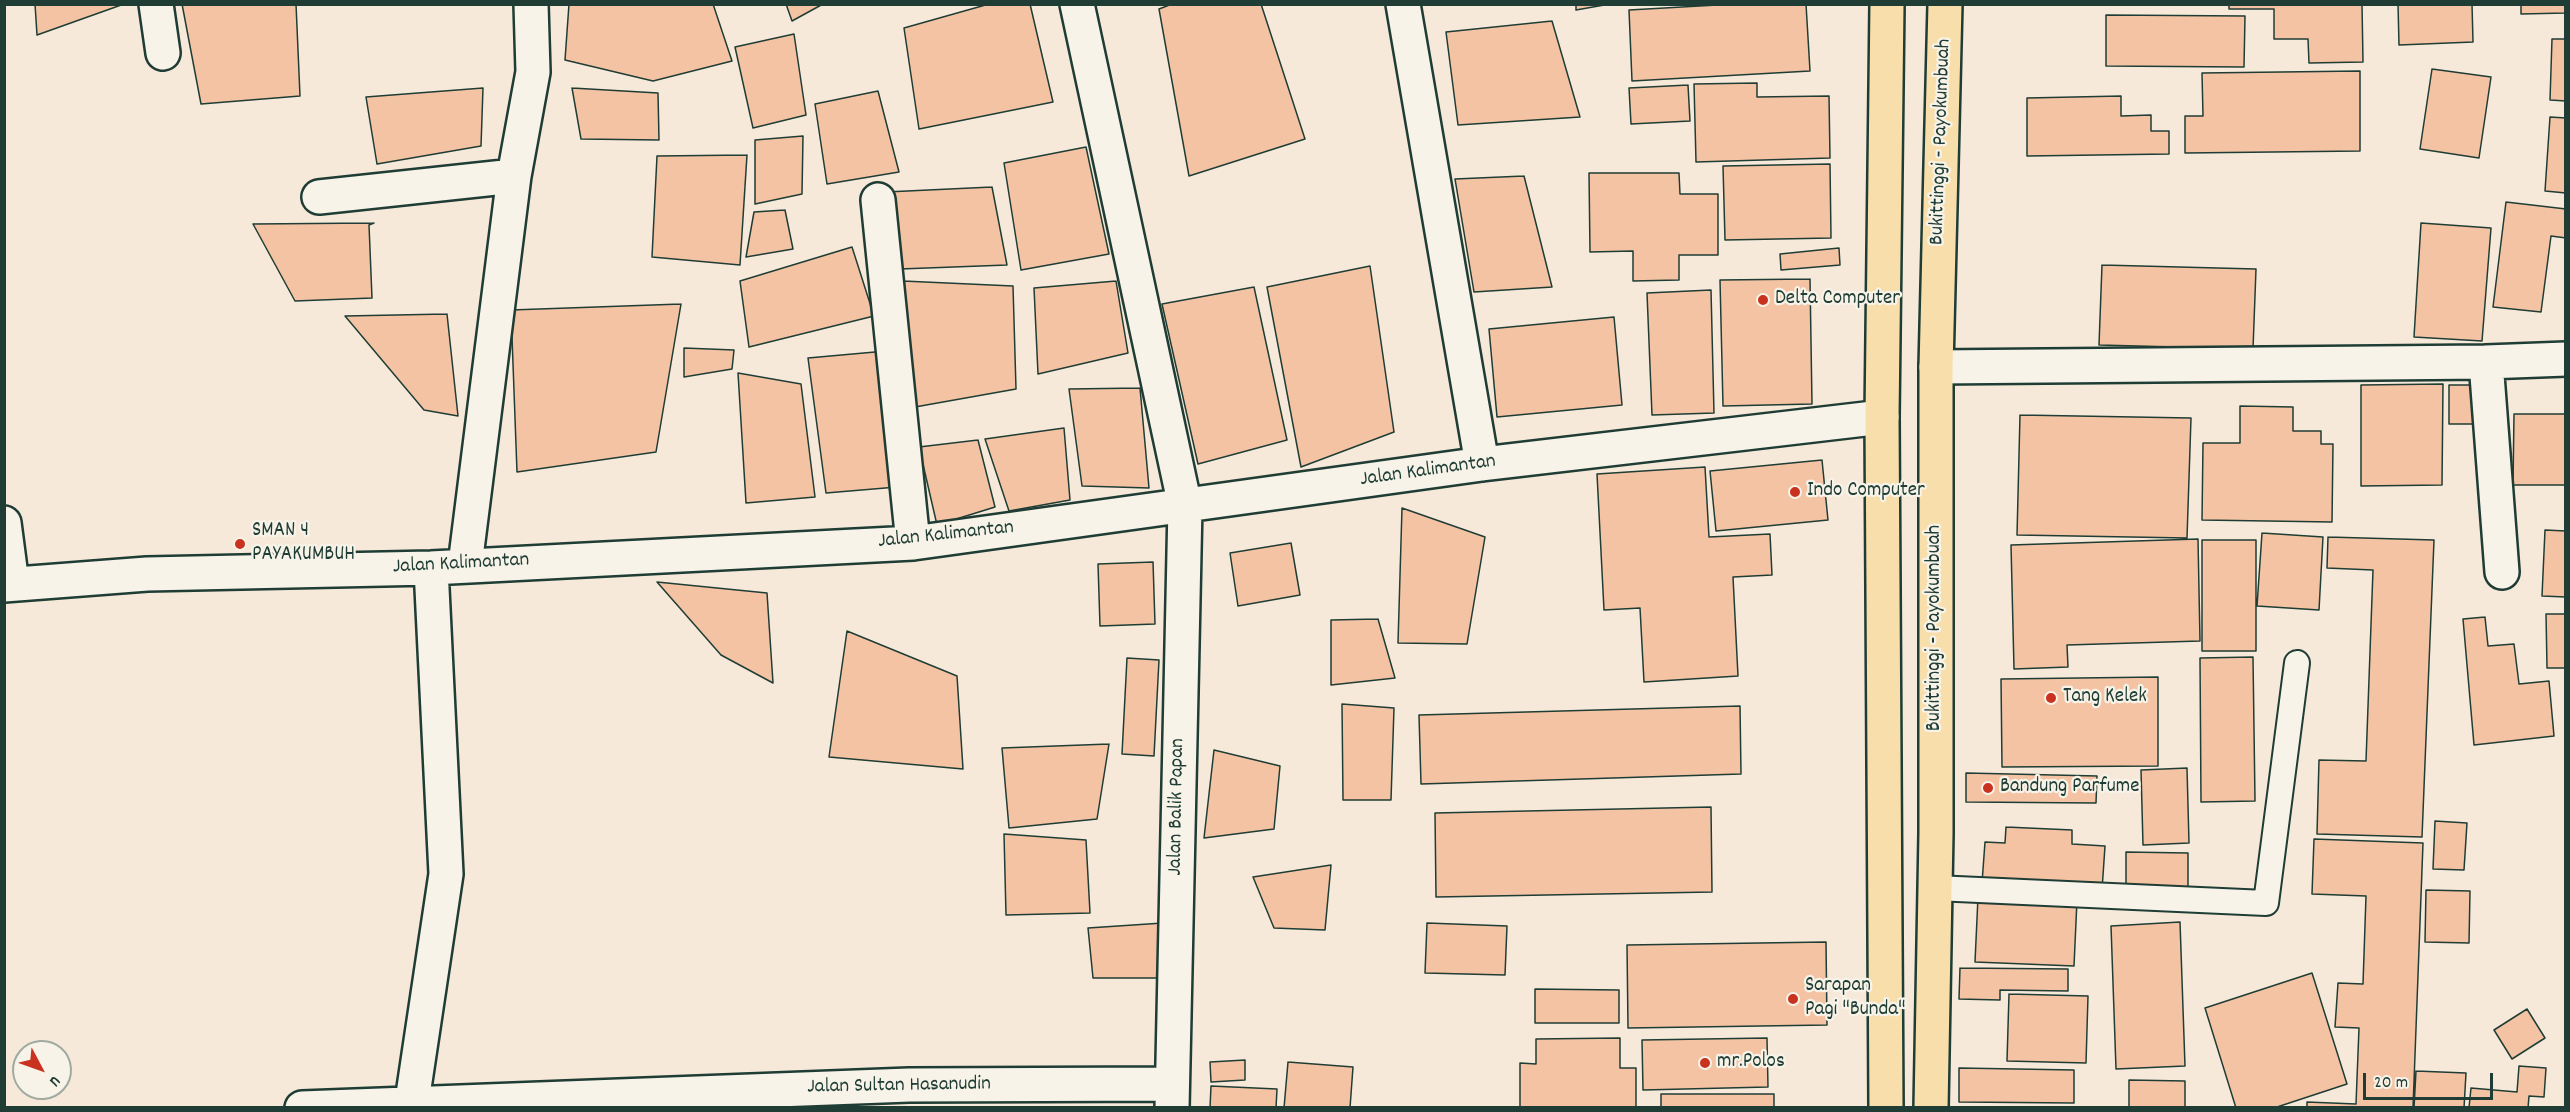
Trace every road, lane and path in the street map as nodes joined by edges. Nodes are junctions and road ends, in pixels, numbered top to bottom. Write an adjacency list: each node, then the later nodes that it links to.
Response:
1 (156, 4): 7 (street)
2 (531, 4): 8 (street)
3 (1077, 4): 16 (street, Jalan Balik Papan)
4 (1403, 4): 15 (street)
5 (1887, 4): 14 (highway)
6 (1945, 4): 13 (highway, Bukittinggi - Payokumbuah)
7 (163, 53)
8 (514, 176): 9 (street); 19 (street)
9 (319, 197)
10 (878, 200): 18 (street)
11 (2565, 359): 12 (street)
12 (2486, 362): 13 (street); 21 (street)
13 (1936, 367): 25 (highway, Bukittinggi - Payokumbuah)
14 (1882, 417): 15 (street, Jalan Kalimantan); 24 (highway)
15 (1482, 464): 16 (street, Jalan Kalimantan)
16 (1185, 506): 18 (street, Jalan Kalimantan); 27 (street, Jalan Balik Papan)
17 (4, 523): 22 (street)
18 (913, 543): 19 (street, Jalan Kalimantan)
19 (465, 565): 20 (street, Jalan Kalimantan)
20 (431, 568): 22 (street, Jalan Kalimantan); 29 (street)
21 (2502, 573)
22 (8, 585)
23 (2297, 663): 26 (lane)
24 (1885, 831): 25 (highway); 31 (highway)
25 (1936, 833): 26 (highway, Bukittinggi - Payokumbuah)
26 (1935, 888): 32 (highway, Bukittinggi - Payokumbuah)
27 (1172, 1096): 28 (street, Jalan Sultan Hasanudin)
28 (513, 1104): 29 (street, Jalan Sultan Hasanudin)
29 (412, 1105): 30 (street, Jalan Sultan Hasanudin)
30 (302, 1107)
31 (1886, 1107)
32 (1931, 1107)

